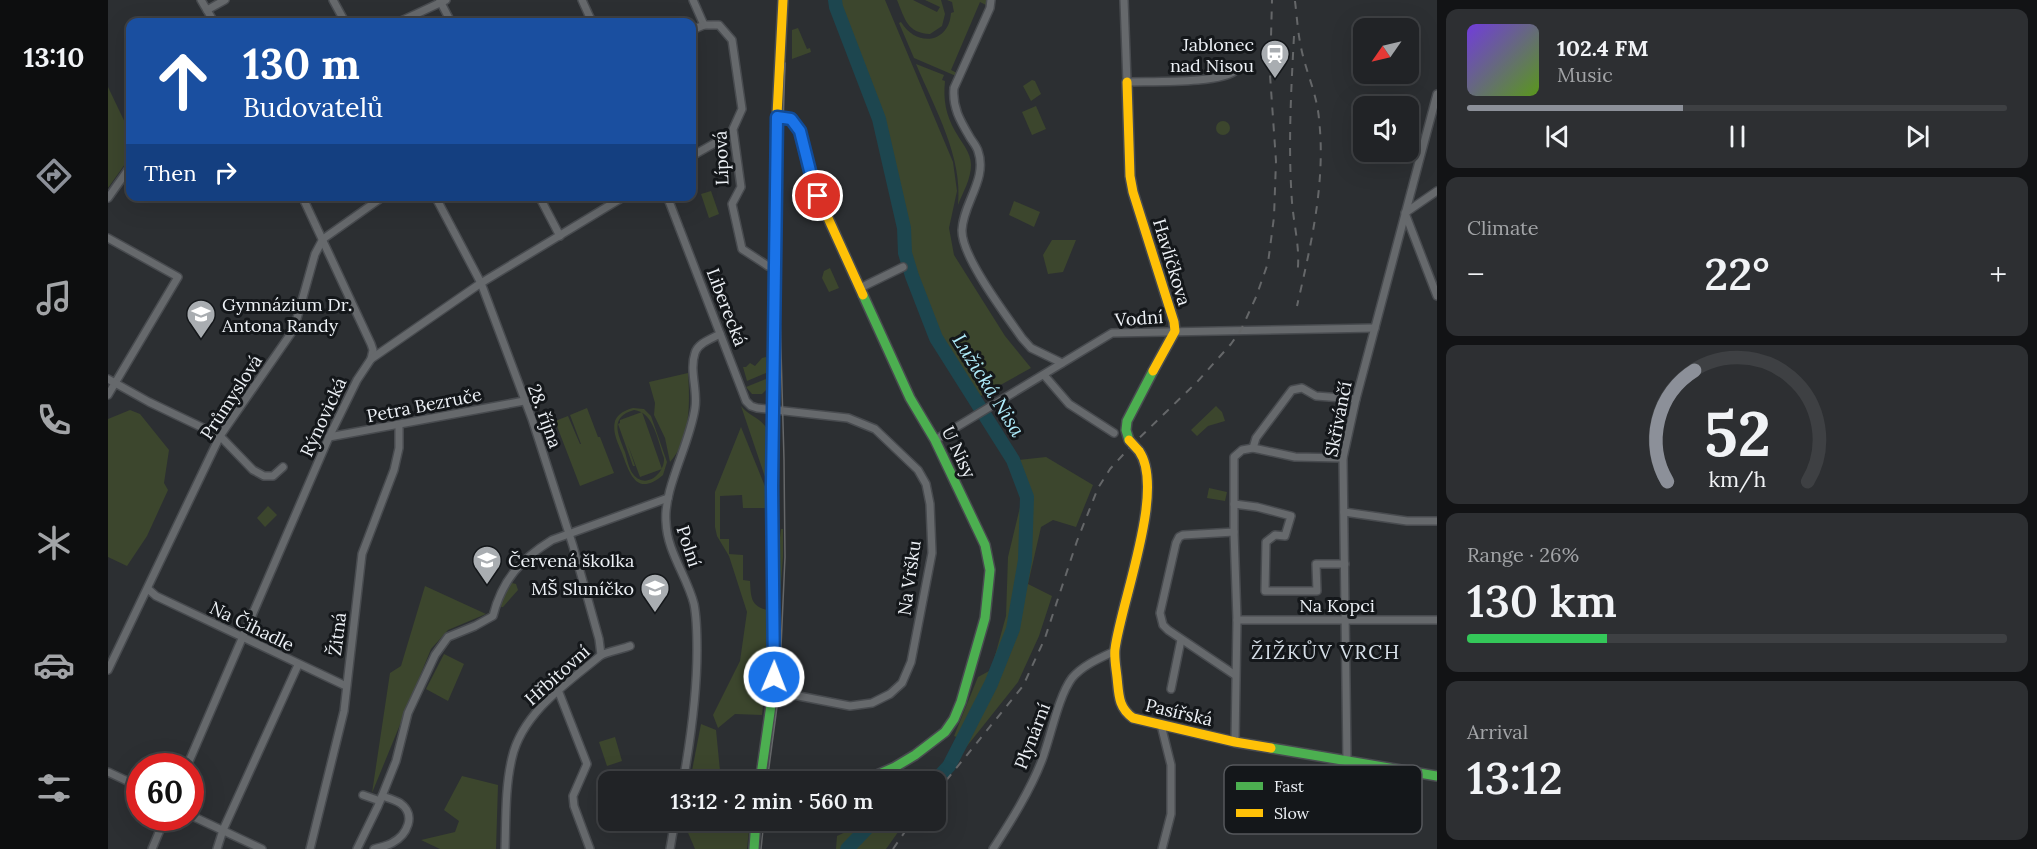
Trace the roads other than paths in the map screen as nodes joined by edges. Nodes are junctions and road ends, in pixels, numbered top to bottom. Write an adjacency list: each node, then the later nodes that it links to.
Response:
1 (201, 0): 10 (street)
2 (225, 0): 10 (street)
3 (333, 0): 12 (street)
4 (582, 0): 15 (street)
5 (693, 0): 16 (street)
6 (783, 0): 21 (street)
7 (991, 0): 46 (street)
8 (1124, 0): 19 (street)
9 (442, 1): 13 (street); 14 (street)
10 (207, 10): 11 (street)
11 (212, 18)
12 (343, 18)
13 (407, 18)
14 (449, 18)
15 (590, 18)
16 (704, 25): 17 (street); 37 (street, Lípová)
17 (696, 28)
18 (1236, 70): 19 (street)
19 (1127, 82): 43 (street, Havlíčkova)
20 (1437, 94): 33 (street, Skřivánčí)
21 (777, 117): 37 (street); 40 (street, U Nisy)
22 (715, 143): 23 (street)
23 (696, 154)
24 (126, 172): 26 (street)
25 (1437, 191): 33 (street)
26 (108, 198)
27 (304, 201): 36 (street)
28 (377, 201): 36 (street)
29 (438, 201): 39 (street, 28. října)
30 (542, 201): 34 (street)
31 (617, 201): 34 (street, Rýnovická)
32 (669, 201): 44 (street, Liberecká)
33 (1405, 213): 41 (street); 42 (street, Skřivánčí)
34 (560, 236): 39 (street, Rýnovická)
35 (108, 238): 49 (street)
36 (323, 239): 45 (street); 56 (street, Průmyslová)
37 (774, 267): 53 (street)
38 (903, 267): 40 (street)
39 (481, 284): 45 (street, Rýnovická); 52 (street, 28. října)
40 (860, 288): 58 (street, U Nisy)
41 (1437, 296)
42 (1375, 328): 43 (street, Vodní); 51 (street, Skřivánčí)
43 (1175, 331): 46 (street, Vodní); 59 (street, Havlíčkova)
44 (720, 334): 53 (street, Liberecká); 63 (street, Polní)
45 (371, 359): 57 (street, Rýnovická)
46 (1062, 363): 47 (street, Vodní)
47 (1044, 375): 55 (street); 58 (street, Vodní)
48 (108, 380): 49 (street)
49 (116, 383): 50 (street); 56 (street)
50 (108, 395)
51 (1356, 399): 60 (street); 61 (street, Skřivánčí)
52 (524, 401): 54 (street, Petra Bezruče); 68 (street, 28. října)
53 (773, 409): 87 (street); 87 (street, Na Vršku)
54 (399, 426): 57 (street, Petra Bezruče); 84 (street, Žitná)
55 (1114, 433)
56 (220, 436): 62 (street); 72 (street, Průmyslová)
57 (329, 437): 76 (street, Rýnovická)
58 (936, 440): 95 (street, U Nisy)
59 (1129, 440): 79 (street, Pasířská, bridge)
60 (1253, 448): 61 (street); 64 (street)
61 (1343, 458): 65 (street, Skřivánčí)
62 (283, 466)
63 (668, 498): 68 (street); 93 (street, Polní)
64 (1234, 504): 67 (street); 71 (street)
65 (1344, 512): 66 (street); 71 (street, Skřivánčí)
66 (1437, 521)
67 (1234, 532): 74 (street); 77 (street)
68 (569, 534): 69 (street); 80 (street, 28. října)
69 (552, 540): 70 (street); 70 (street)
70 (525, 558): 101 (street)
71 (1344, 564): 75 (street, Skřivánčí)
72 (148, 590): 76 (street, Na Čihadle); 82 (street, Průmyslová)
73 (1437, 620): 75 (street, Na Kopci)
74 (1237, 621): 75 (street, Na Kopci); 83 (street)
75 (1345, 621): 91 (street, Skřivánčí)
76 (243, 637): 81 (street, Na Čihadle); 90 (street, Rýnovická)
77 (1181, 640): 83 (street); 85 (street)
78 (630, 646): 80 (street, Hřbitovní)
79 (1114, 651): 88 (street, Pasířská); 117 (street, Plynární)
80 (601, 655): 86 (street, Hřbitovní)
81 (298, 665): 84 (street, Na Čihadle); 103 (street)
82 (108, 670)
83 (1235, 675): 89 (street)
84 (346, 686): 110 (street, Žitná)
85 (1171, 689)
86 (558, 690): 113 (street, Hřbitovní); 114 (street)
87 (773, 691): 94 (street)
88 (1161, 725): 89 (street, Pasířská); 118 (street)
89 (1235, 742): 91 (street, Pasířská)
90 (193, 753)
91 (1347, 760): 92 (street, Pasířská)
92 (1375, 765)
93 (685, 771)
94 (762, 771)
95 (886, 771)
96 (108, 772): 99 (street)
97 (1422, 773): 98 (street, Pasířská)
98 (1437, 776)
99 (126, 780)
100 (363, 795): 101 (street)
101 (381, 798): 111 (street); 112 (street)
102 (204, 821): 103 (street)
103 (223, 830): 108 (street); 109 (street)
104 (160, 831): 107 (street)
105 (673, 831): 115 (street)
106 (755, 831): 116 (street)
107 (152, 849)
108 (217, 849)
109 (262, 849)
110 (310, 849)
111 (357, 849)
112 (374, 849)
113 (505, 849)
114 (590, 849)
115 (670, 849)
116 (754, 849)
117 (993, 849)
118 (1162, 849)

